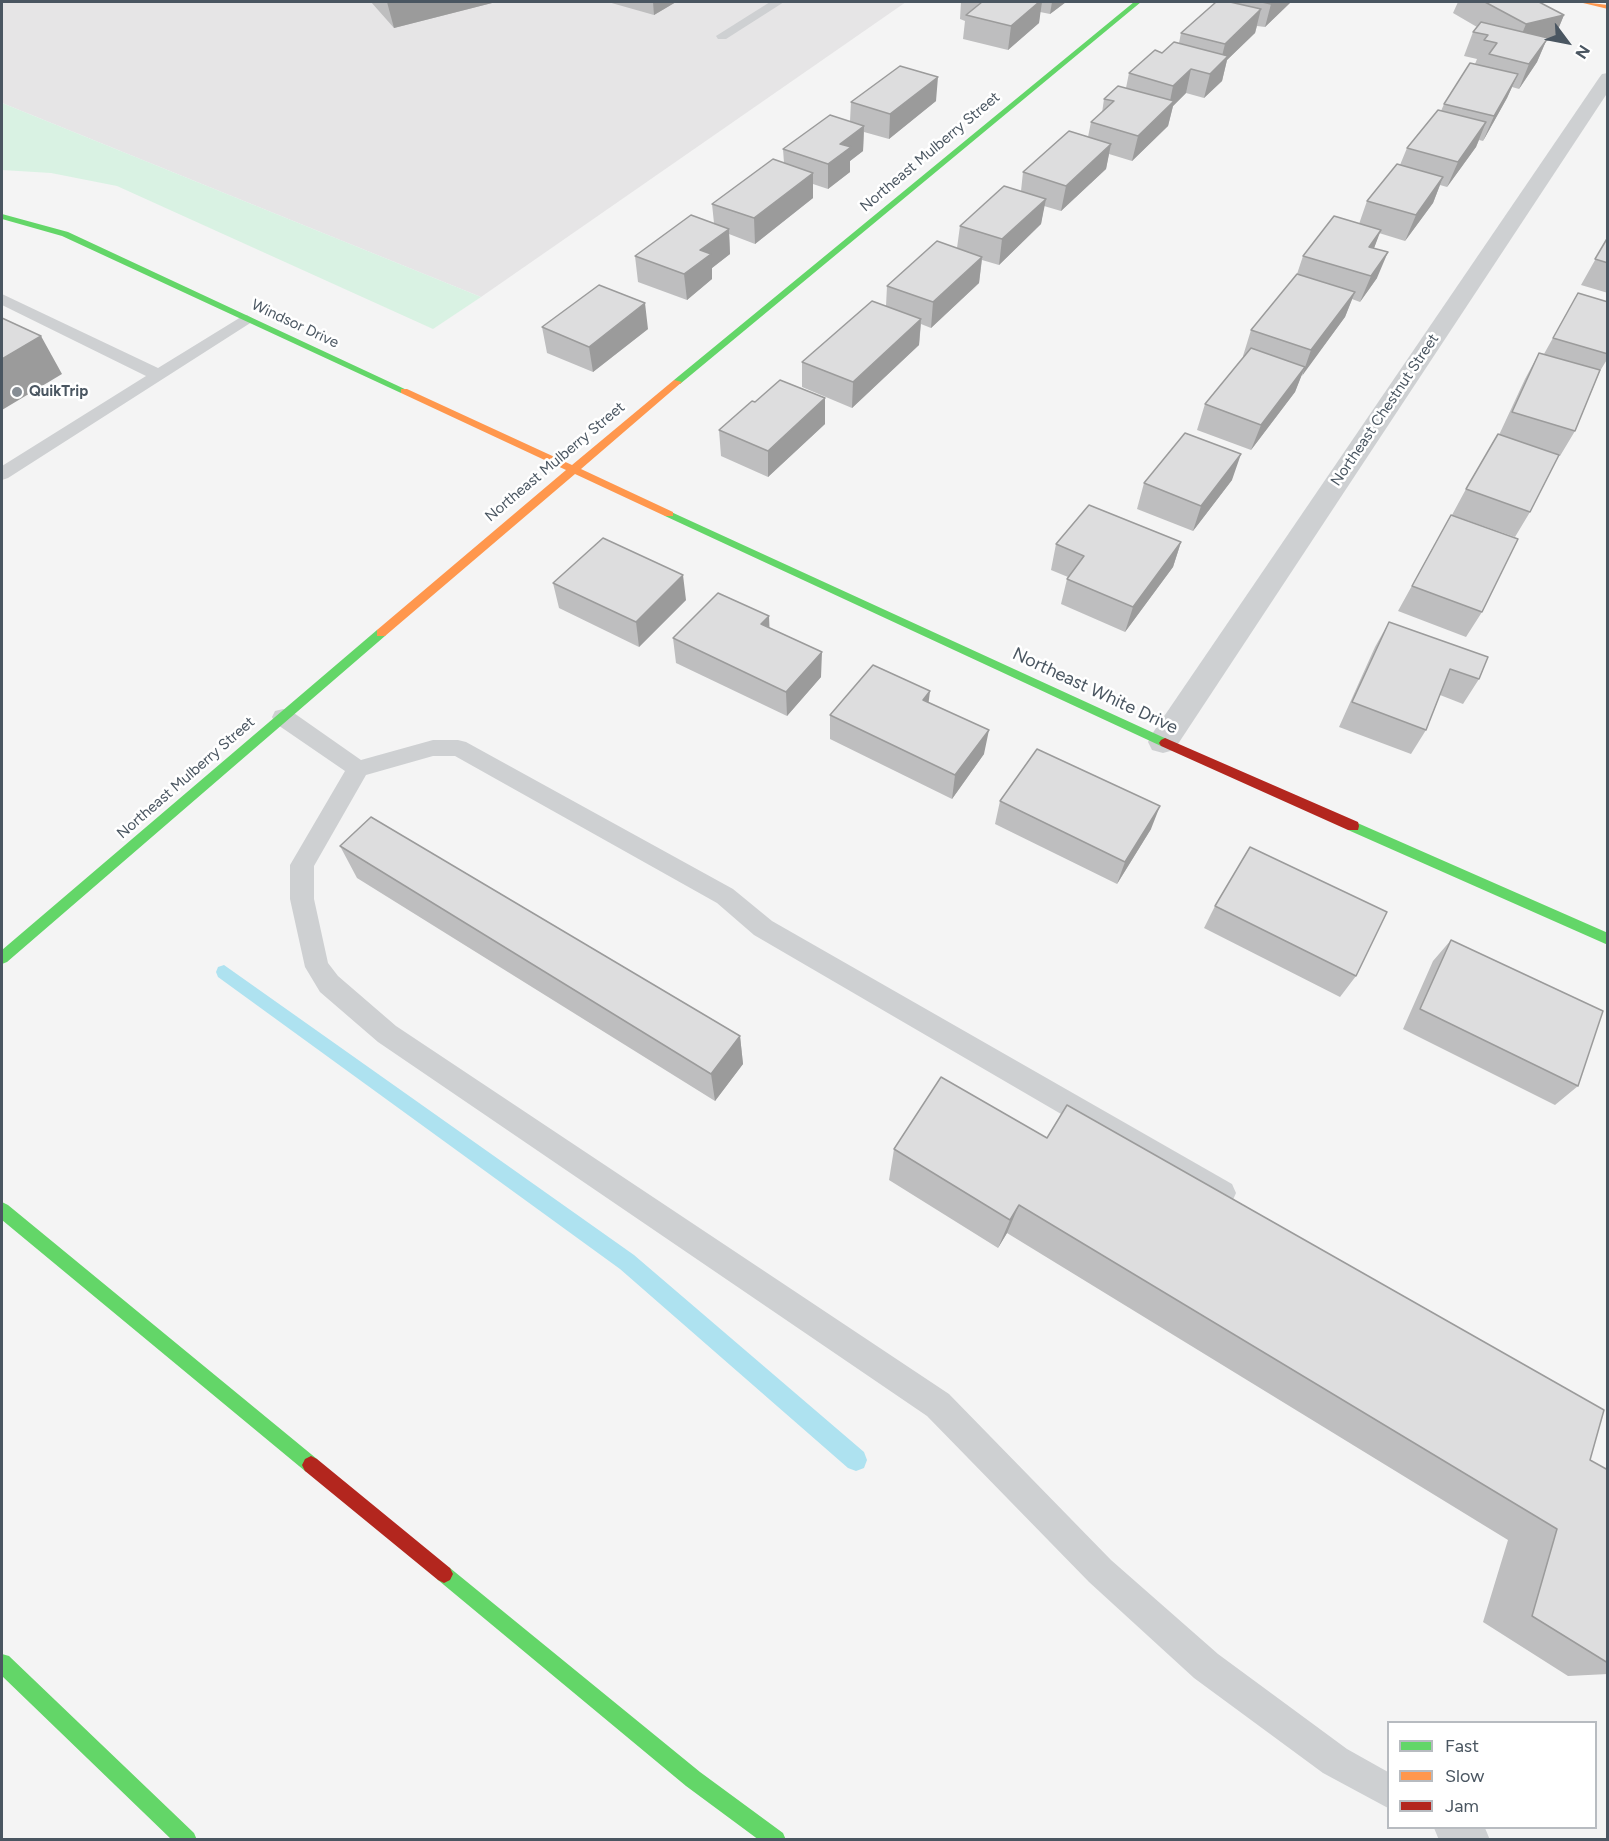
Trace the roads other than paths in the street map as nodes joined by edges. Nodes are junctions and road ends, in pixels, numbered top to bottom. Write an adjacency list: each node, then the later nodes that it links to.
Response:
1 (778, 2): 5 (lane)
2 (1138, 2): 11 (main road, Northeast Mulberry Street)
3 (1586, 2): 4 (main road)
4 (1608, 7)
5 (722, 36)
6 (1608, 78): 14 (street, Northeast Chestnut Street)
7 (3, 219): 9 (main road, Windsor Drive)
8 (2, 299): 10 (lane)
9 (247, 320): 10 (lane); 11 (main road, Windsor Drive)
10 (158, 375): 12 (lane)
11 (571, 470): 13 (main road, Northeast Mulberry Street); 14 (main road, Northeast White Drive)
12 (2, 474)
13 (283, 717): 15 (lane); 17 (main road, Northeast Mulberry Street)
14 (1163, 742): 16 (main road, Northeast White Drive)
15 (358, 769): 18 (lane); 21 (lane)
16 (1608, 939)
17 (2, 958)
18 (1247, 1208)
19 (2, 1210): 24 (main road)
20 (2, 1663): 23 (main road)
21 (1387, 1790)
22 (1456, 1829): 25 (lane)
23 (187, 1839)
24 (776, 1839)
25 (1473, 1839)

